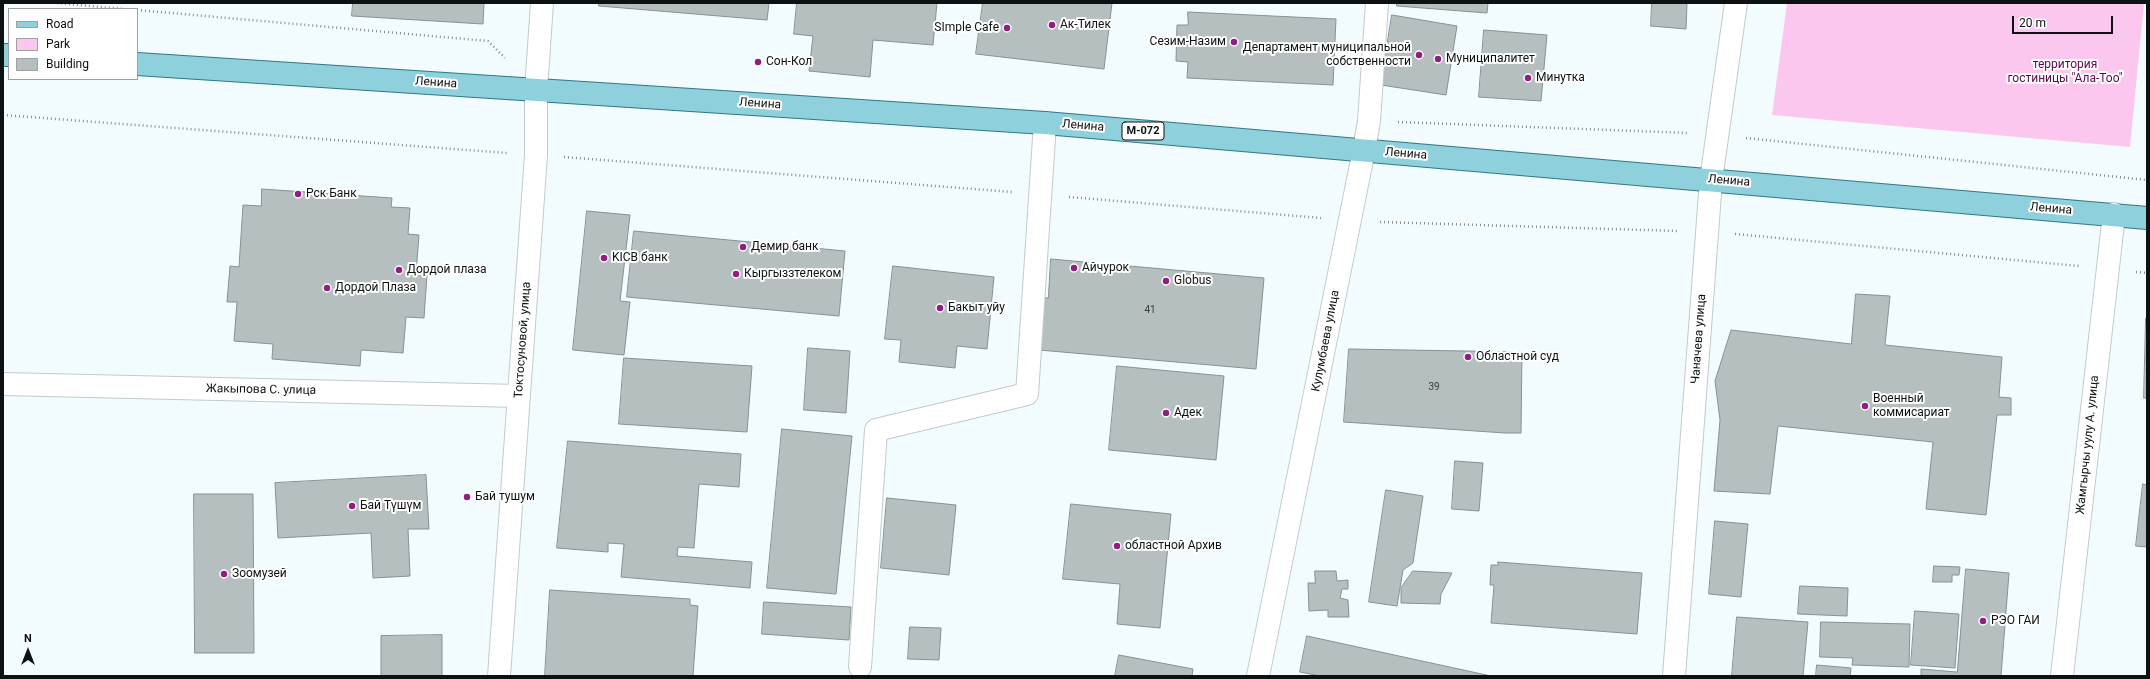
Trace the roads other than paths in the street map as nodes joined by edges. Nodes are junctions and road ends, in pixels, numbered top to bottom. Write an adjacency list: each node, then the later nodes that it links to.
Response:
1 (542, 3): 5 (street, Токтосуновой, улица)
2 (1377, 3): 7 (street, Кулумбаева улица)
3 (1736, 3): 8 (street, Чаначева улица)
4 (138, 64): 5 (main road, Ленина / М-072)
5 (536, 90): 6 (main road, Ленина / М-072); 12 (street, Токтосуновой, улица)
6 (1045, 123): 7 (main road, Ленина / М-072); 13 (street)
7 (1364, 150): 8 (main road, Ленина / М-072); 15 (street, Кулумбаева улица)
8 (1711, 180): 9 (main road, Ленина / М-072); 16 (street, Чаначева улица)
9 (2114, 214): 10 (main road, Ленина / М-072); 17 (street, Жамгырчы уулу А. улица)
10 (2147, 218)
11 (3, 384): 12 (street, Жакыпова С. улица)
12 (519, 396): 14 (street, Токтосуновой, улица)
13 (860, 667)
14 (499, 676)
15 (1258, 676)
16 (1674, 676)
17 (2062, 676)

